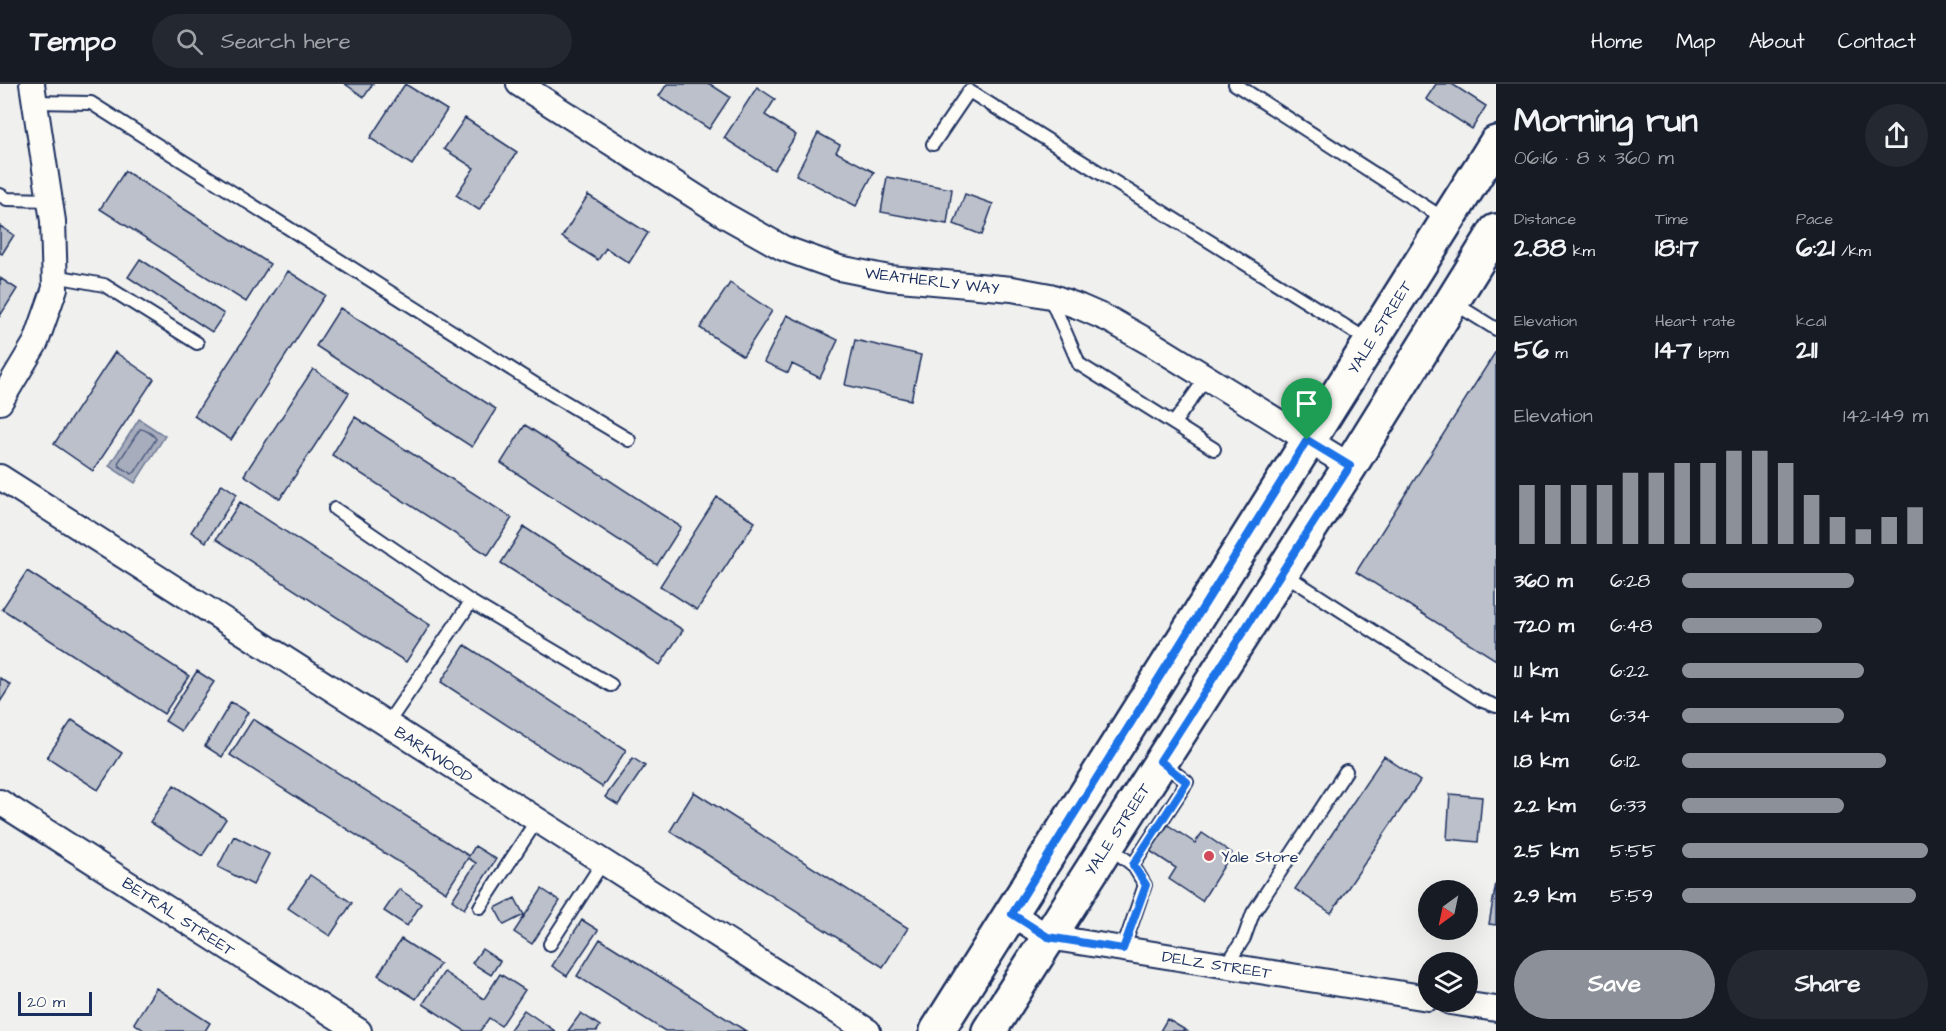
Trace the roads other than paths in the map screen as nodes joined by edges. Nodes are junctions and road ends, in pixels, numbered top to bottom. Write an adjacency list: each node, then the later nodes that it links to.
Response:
1 (519, 84): 12 (street, WEATHERLY WAY)
2 (1235, 84): 9 (lane)
3 (971, 88): 6 (lane); 15 (lane)
4 (34, 93): 8 (street); 20 (lane)
5 (1496, 143): 9 (main road, YALE STREET)
6 (933, 144)
7 (0, 195): 8 (lane)
8 (51, 200): 11 (street)
9 (1447, 220): 15 (main road, YALE STREET)
10 (1496, 231): 13 (main road, YALE STREET)
11 (55, 276): 16 (lane); 18 (street)
12 (1050, 296): 17 (street, WEATHERLY WAY); 19 (lane)
13 (1452, 302): 14 (lane); 23 (main road, YALE STREET)
14 (1496, 329)
15 (1370, 341): 21 (main road, YALE STREET)
16 (197, 343)
17 (1206, 378): 19 (lane); 21 (street, WEATHERLY WAY)
18 (2, 392)
19 (1174, 423): 22 (lane)
20 (629, 440)
21 (1307, 440): 23 (street, WEATHERLY WAY); 39 (main road, YALE STREET)
22 (1214, 449)
23 (1350, 466): 26 (main road, YALE STREET)
24 (0, 477): 30 (street, BARKWOOD)
25 (335, 509): 27 (lane)
26 (1282, 572): 29 (lane); 31 (main road, YALE STREET)
27 (471, 602): 28 (lane); 30 (lane)
28 (611, 685)
29 (1496, 706)
30 (387, 724): 34 (street, BARKWOOD)
31 (1160, 761): 35 (main road, YALE STREET); 37 (lane)
32 (1347, 771): 43 (lane)
33 (0, 802): 47 (street, BETRAL STREET)
34 (537, 820): 36 (street, BARKWOOD); 38 (lane)
35 (1107, 846): 37 (lane); 40 (main road, YALE STREET)
36 (603, 862): 41 (lane); 48 (street, BARKWOOD)
37 (1133, 865): 42 (lane)
38 (480, 908)
39 (1012, 914): 40 (street, DELZ STREET); 49 (main road, YALE STREET)
40 (1048, 937): 42 (street, DELZ STREET); 50 (main road, YALE STREET)
41 (550, 944)
42 (1123, 949): 43 (street, DELZ STREET)
43 (1226, 966): 44 (street, DELZ STREET)
44 (1418, 996)
45 (1478, 1006): 46 (street)
46 (1496, 1009)
47 (359, 1031)
48 (868, 1031)
49 (937, 1031)
50 (989, 1031)

